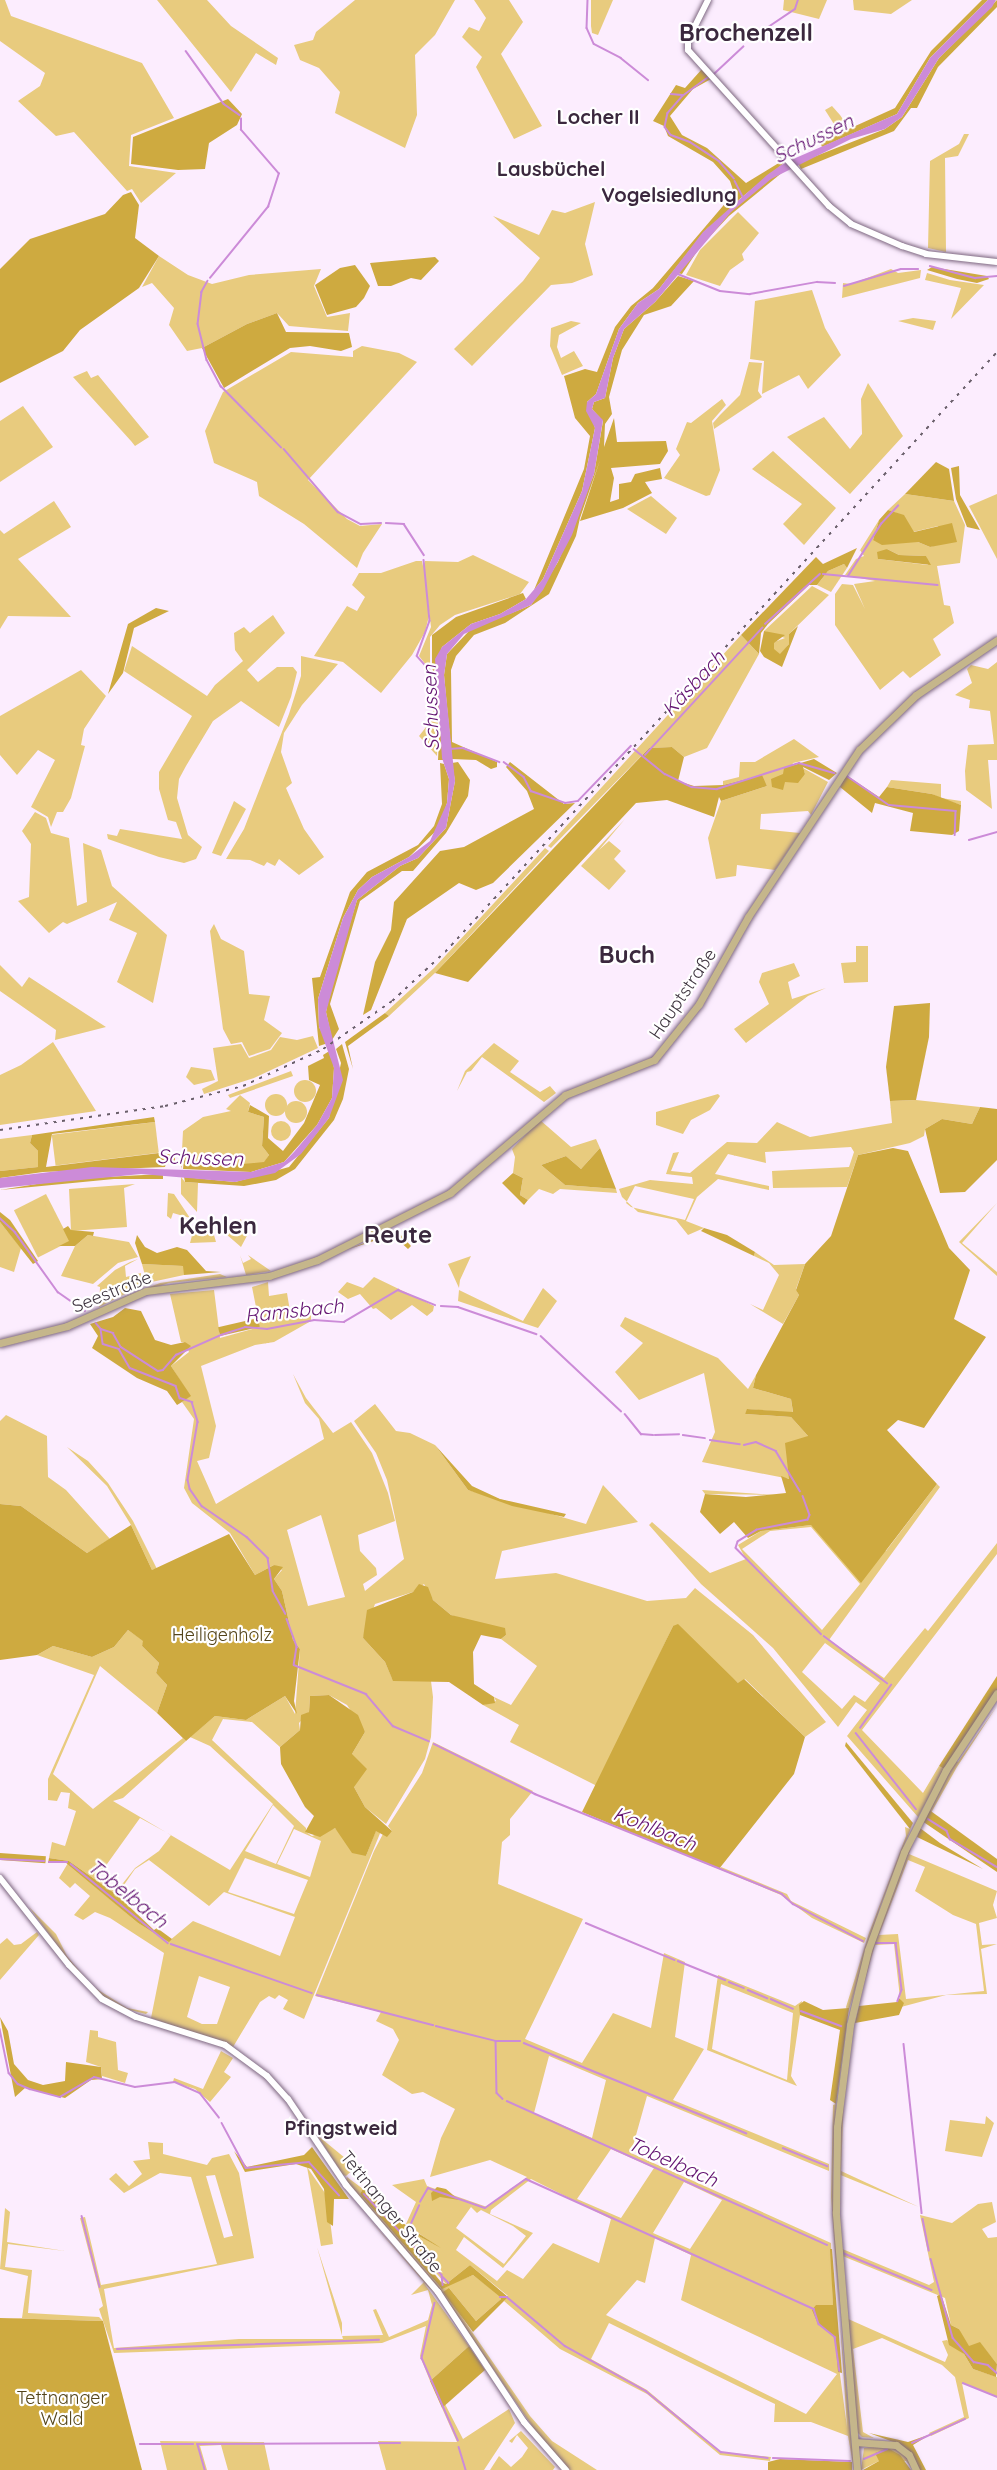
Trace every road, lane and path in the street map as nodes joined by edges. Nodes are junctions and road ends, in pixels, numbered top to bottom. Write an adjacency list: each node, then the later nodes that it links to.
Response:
1 (708, 0): 2 (main road)
2 (997, 262)
3 (997, 640): 4 (main road, Hauptstraße)
4 (238, 1279): 5 (main road, Seestraße)
5 (0, 1343)
6 (997, 1693): 9 (main road)
7 (0, 1878): 11 (main road, Tettnanger Straße)
8 (873, 2441): 9 (main road); 10 (main road); 13 (main road)
9 (855, 2442): 10 (main road)
10 (857, 2460): 12 (main road)
11 (566, 2470)
12 (857, 2470)
13 (916, 2470)

